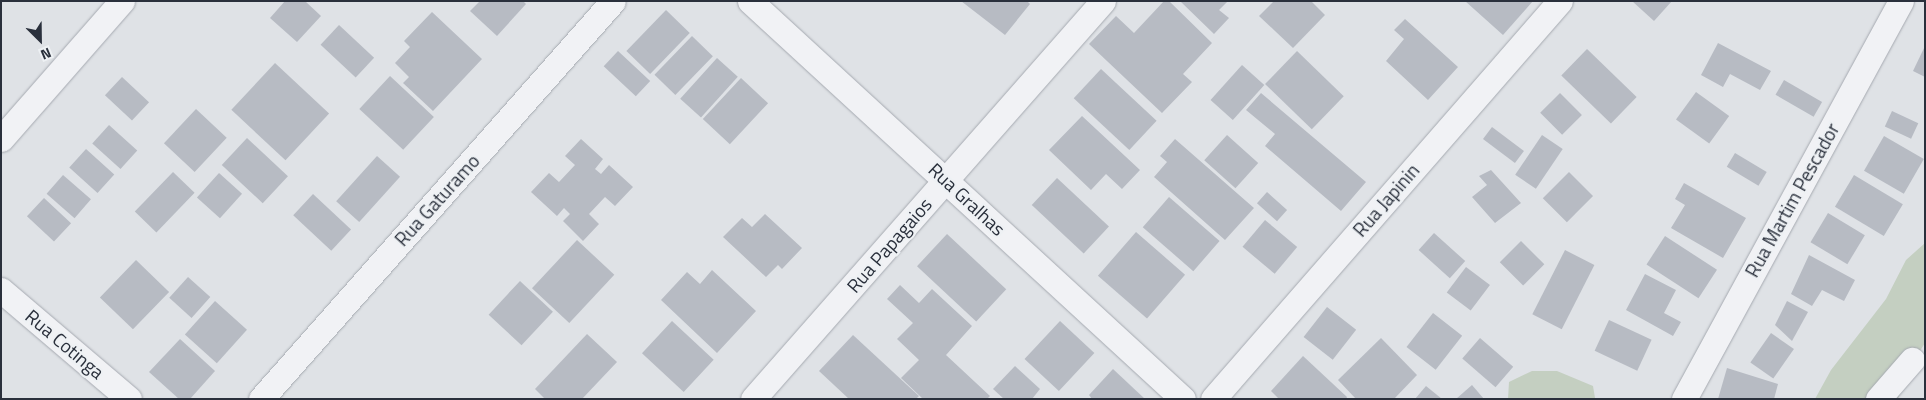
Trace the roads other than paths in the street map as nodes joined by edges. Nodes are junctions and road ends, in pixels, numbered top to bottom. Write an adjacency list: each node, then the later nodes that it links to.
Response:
1 (122, 1): 7 (street)
2 (613, 1): 12 (street, Rua Gaturamo)
3 (750, 1): 8 (street, Rua Gralhas)
4 (1103, 1): 8 (street, Rua Papagaios)
5 (1560, 1): 15 (street, Rua Japinin)
6 (1901, 1): 16 (street, Rua Martim Pescador)
7 (1, 139)
8 (947, 180): 13 (street, Rua Papagaios); 14 (street, Rua Gralhas)
9 (1, 290): 11 (street, Rua Cotinga)
10 (1912, 360): 17 (street)
11 (129, 399)
12 (261, 399)
13 (753, 399)
14 (1183, 399)
15 (1213, 399)
16 (1684, 399)
17 (1878, 399)

